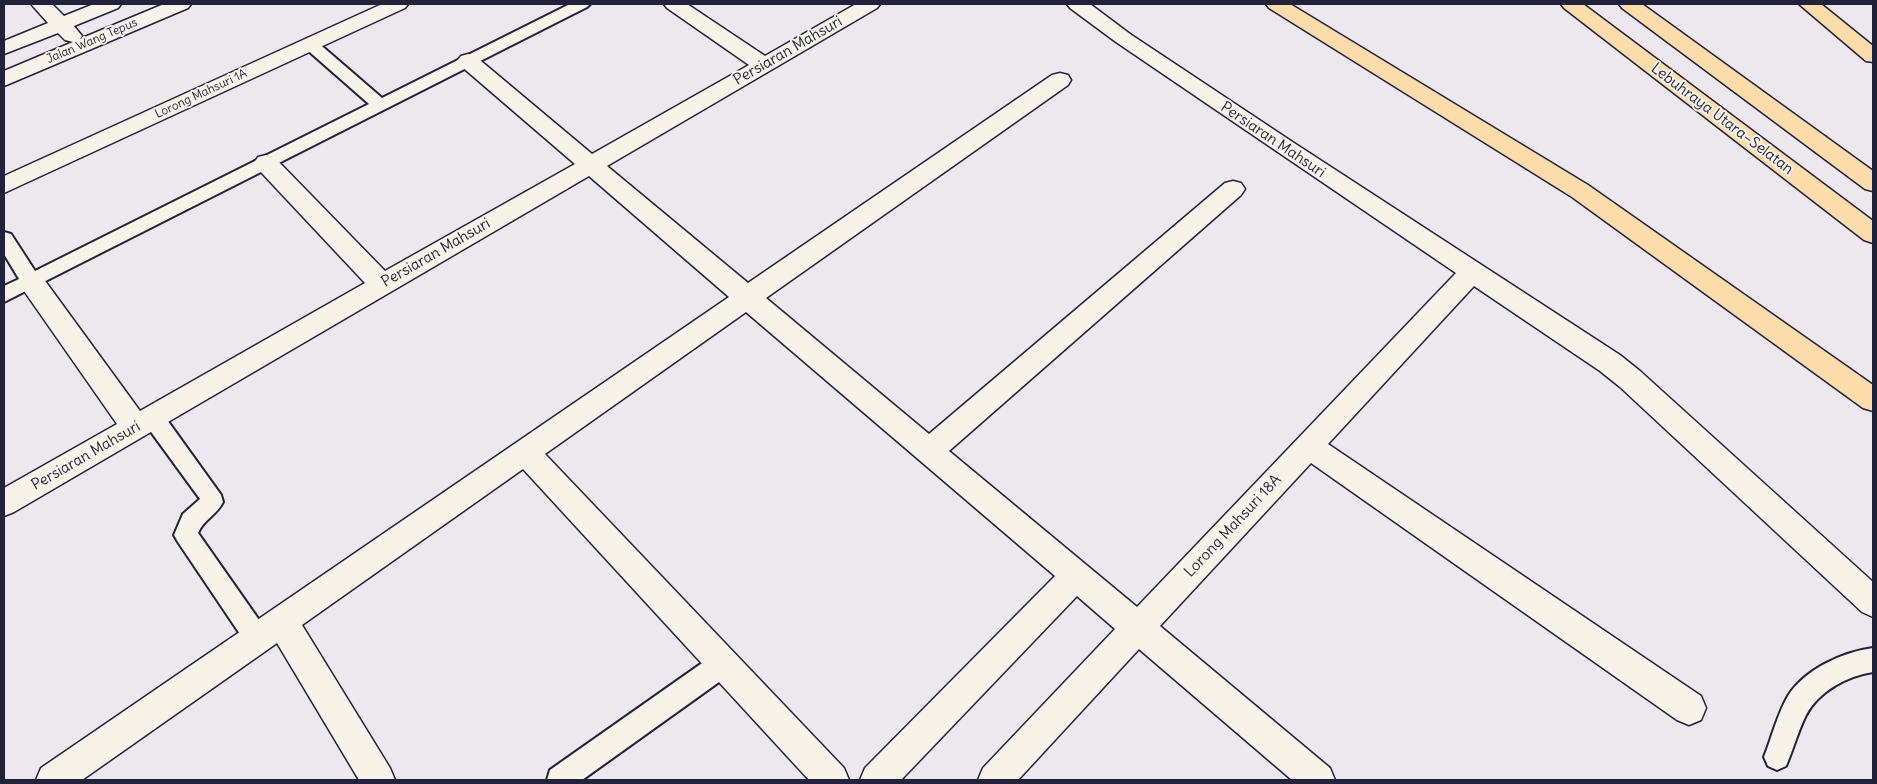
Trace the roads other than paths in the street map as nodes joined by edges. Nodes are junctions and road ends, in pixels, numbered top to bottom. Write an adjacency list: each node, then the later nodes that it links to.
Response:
1 (42, 4): 14 (street)
2 (111, 4): 14 (street, Jalan Wang Tepus)
3 (181, 4): 17 (street, Jalan Wang Tepus)
4 (398, 4): 16 (street, Lorong Mahsuri 1A)
5 (582, 4): 19 (lane)
6 (674, 4): 21 (street)
7 (870, 4): 21 (street, Persiaran Mahsuri)
8 (1077, 4): 32 (street, Persiaran Mahsuri)
9 (1276, 4): 37 (highway)
10 (1571, 4): 30 (highway, Lebuhraya Utara–Selatan)
11 (1629, 4): 27 (highway)
12 (1809, 4): 18 (highway)
13 (4, 24): 15 (street)
14 (61, 24): 15 (street, Jalan Wang Tepus); 17 (street)
15 (12, 44): 20 (street)
16 (310, 44): 24 (lane); 28 (street, Lorong Mahsuri 1A)
17 (81, 46): 20 (street, Jalan Wang Tepus)
18 (1873, 56)
19 (468, 61): 24 (lane); 26 (street)
20 (40, 63): 22 (street, Jalan Wang Tepus)
21 (764, 65): 26 (street, Persiaran Mahsuri)
22 (4, 79)
23 (1060, 80): 36 (street)
24 (380, 105): 25 (lane)
25 (266, 163): 33 (lane); 34 (street)
26 (591, 165): 34 (street, Persiaran Mahsuri); 36 (street)
27 (1873, 183)
28 (4, 186)
29 (1233, 189): 40 (street)
30 (1873, 234)
31 (4, 239): 33 (lane)
32 (1471, 273): 39 (street, Lorong Mahsuri 18A); 44 (street, Persiaran Mahsuri)
33 (31, 281): 35 (lane); 38 (street)
34 (382, 284): 38 (street, Persiaran Mahsuri)
35 (4, 294)
36 (748, 297): 40 (street); 41 (street)
37 (1873, 400)
38 (145, 423): 42 (street, Persiaran Mahsuri); 46 (lane)
39 (1308, 446): 45 (street, Lorong Mahsuri 18A); 49 (street)
40 (929, 450): 43 (street)
41 (525, 452): 46 (street); 48 (street)
42 (4, 504)
43 (1076, 576): 45 (street); 55 (street)
44 (1873, 602)
45 (1138, 628): 56 (street, Lorong Mahsuri 18A); 57 (street)
46 (270, 630): 51 (street); 52 (street)
47 (1873, 660): 50 (lane)
48 (724, 663): 53 (lane); 54 (street)
49 (1689, 708)
50 (1777, 758)
51 (53, 780)
52 (378, 780)
53 (560, 780)
54 (832, 780)
55 (877, 780)
56 (995, 780)
57 (1318, 780)

